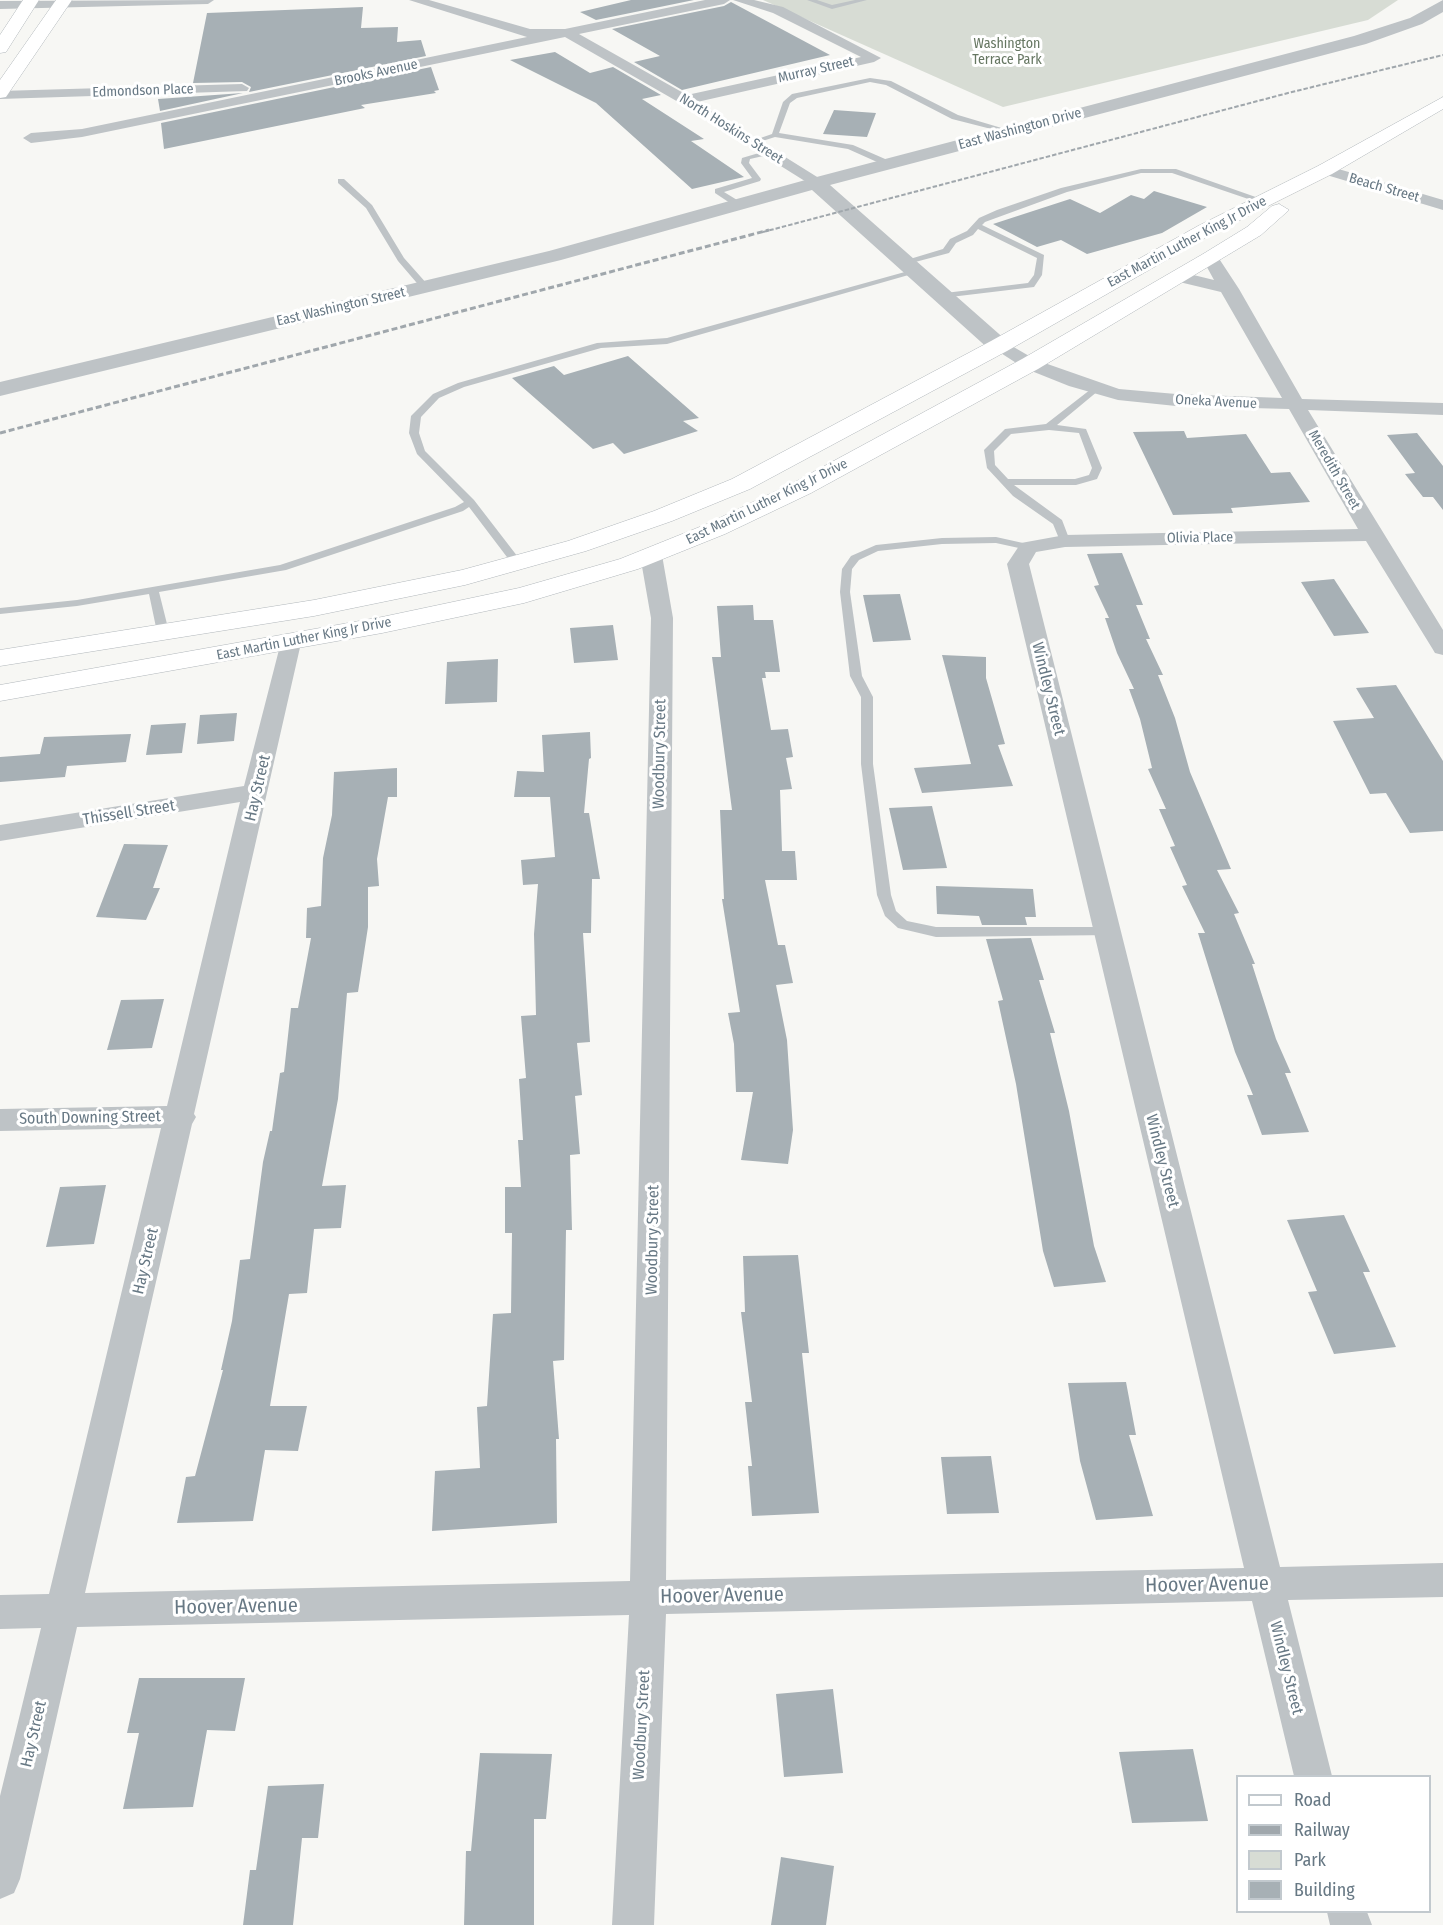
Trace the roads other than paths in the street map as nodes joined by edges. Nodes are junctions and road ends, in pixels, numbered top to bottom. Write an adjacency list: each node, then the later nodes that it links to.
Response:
1 (208, 0): 8 (street)
2 (415, 0): 12 (street, North Hoskins Street)
3 (720, 0): 12 (street, Brooks Avenue)
4 (739, 0): 16 (street, Murray Street)
5 (810, 0): 6 (lane)
6 (864, 0)
7 (64, 1): 8 (street); 9 (street); 15 (main road)
8 (126, 1)
9 (30, 2): 11 (street); 13 (main road)
10 (1443, 4): 18 (street, East Washington Drive)
11 (0, 5)
12 (568, 33): 14 (street, Brooks Avenue); 16 (street, North Hoskins Street)
13 (0, 48)
14 (285, 92): 15 (street, Edmondson Place); 20 (street, Brooks Avenue)
15 (0, 94)
16 (685, 99): 21 (street, North Hoskins Street)
17 (1443, 102): 24 (main road, East Martin Luther King Jr Drive)
18 (1011, 132): 19 (lane); 23 (street, East Washington Drive)
19 (776, 135): 21 (lane); 23 (lane)
20 (31, 138)
21 (753, 142): 22 (street, North Hoskins Street)
22 (770, 152): 26 (street, North Hoskins Street); 28 (lane)
23 (889, 164): 26 (street, East Washington Drive)
24 (1325, 171): 27 (main road, East Martin Luther King Jr Drive); 29 (street, Beach Street); 32 (main road, East Martin Luther King Jr Drive)
25 (341, 182): 35 (lane)
26 (816, 183): 28 (street, East Washington Drive); 33 (street, North Hoskins Street)
27 (1263, 201): 31 (lane); 38 (main road, East Martin Luther King Jr Drive)
28 (740, 205): 30 (street, East Washington Drive)
29 (1443, 205)
30 (680, 221): 35 (street, East Washington Street)
31 (977, 226): 33 (lane); 37 (lane)
32 (1210, 258): 34 (main road, East Martin Luther King Jr Drive); 36 (street, Meredith Street)
33 (910, 267): 37 (street, North Hoskins Street); 46 (lane)
34 (1177, 276): 36 (street); 39 (main road, East Martin Luther King Jr Drive)
35 (425, 287): 41 (street, East Washington Street)
36 (1230, 289): 42 (street, Meredith Street)
37 (945, 296): 38 (street, North Hoskins Street)
38 (999, 346): 39 (street, Oneka Avenue); 51 (main road, East Martin Luther King Jr Drive)
39 (1030, 364): 40 (street, Oneka Avenue); 50 (main road, East Martin Luther King Jr Drive)
40 (1095, 388): 42 (street, Oneka Avenue); 44 (lane)
41 (0, 389)
42 (1297, 405): 43 (street, Oneka Avenue); 47 (street, Meredith Street)
43 (1443, 410)
44 (1049, 427): 45 (lane); 45 (lane)
45 (1006, 482): 48 (lane)
46 (470, 502): 51 (lane); 52 (lane)
47 (1372, 535): 48 (street, Olivia Place); 55 (street, Meredith Street)
48 (1065, 541): 49 (street, Olivia Place)
49 (1028, 547): 63 (street, Windley Street); 63 (lane)
50 (651, 555): 57 (main road, East Martin Luther King Jr Drive); 68 (street, Woodbury Street)
51 (517, 562): 56 (main road, East Martin Luther King Jr Drive)
52 (153, 590): 53 (lane); 56 (lane)
53 (0, 611)
54 (1443, 611): 55 (street)
55 (1421, 612): 58 (street, Meredith Street)
56 (164, 632): 59 (main road, East Martin Luther King Jr Drive)
57 (290, 643): 60 (main road, East Martin Luther King Jr Drive); 61 (street, Hay Street)
58 (1443, 648)
59 (0, 658)
60 (0, 693)
61 (257, 792): 62 (street, Thissell Street); 64 (street, Hay Street)
62 (0, 834)
63 (1107, 932): 67 (street, Windley Street)
64 (181, 1117): 65 (street, South Downing Street); 69 (street, Hay Street)
65 (0, 1120)
66 (1443, 1580): 67 (street, Hoover Avenue)
67 (1265, 1584): 68 (street, Hoover Avenue); 71 (street, Windley Street)
68 (648, 1598): 69 (street, Hoover Avenue); 73 (street, Woodbury Street)
69 (63, 1611): 70 (street, Hoover Avenue); 72 (street, Hay Street)
70 (0, 1612)
71 (1313, 1775)
72 (0, 1879)
73 (633, 1925)

